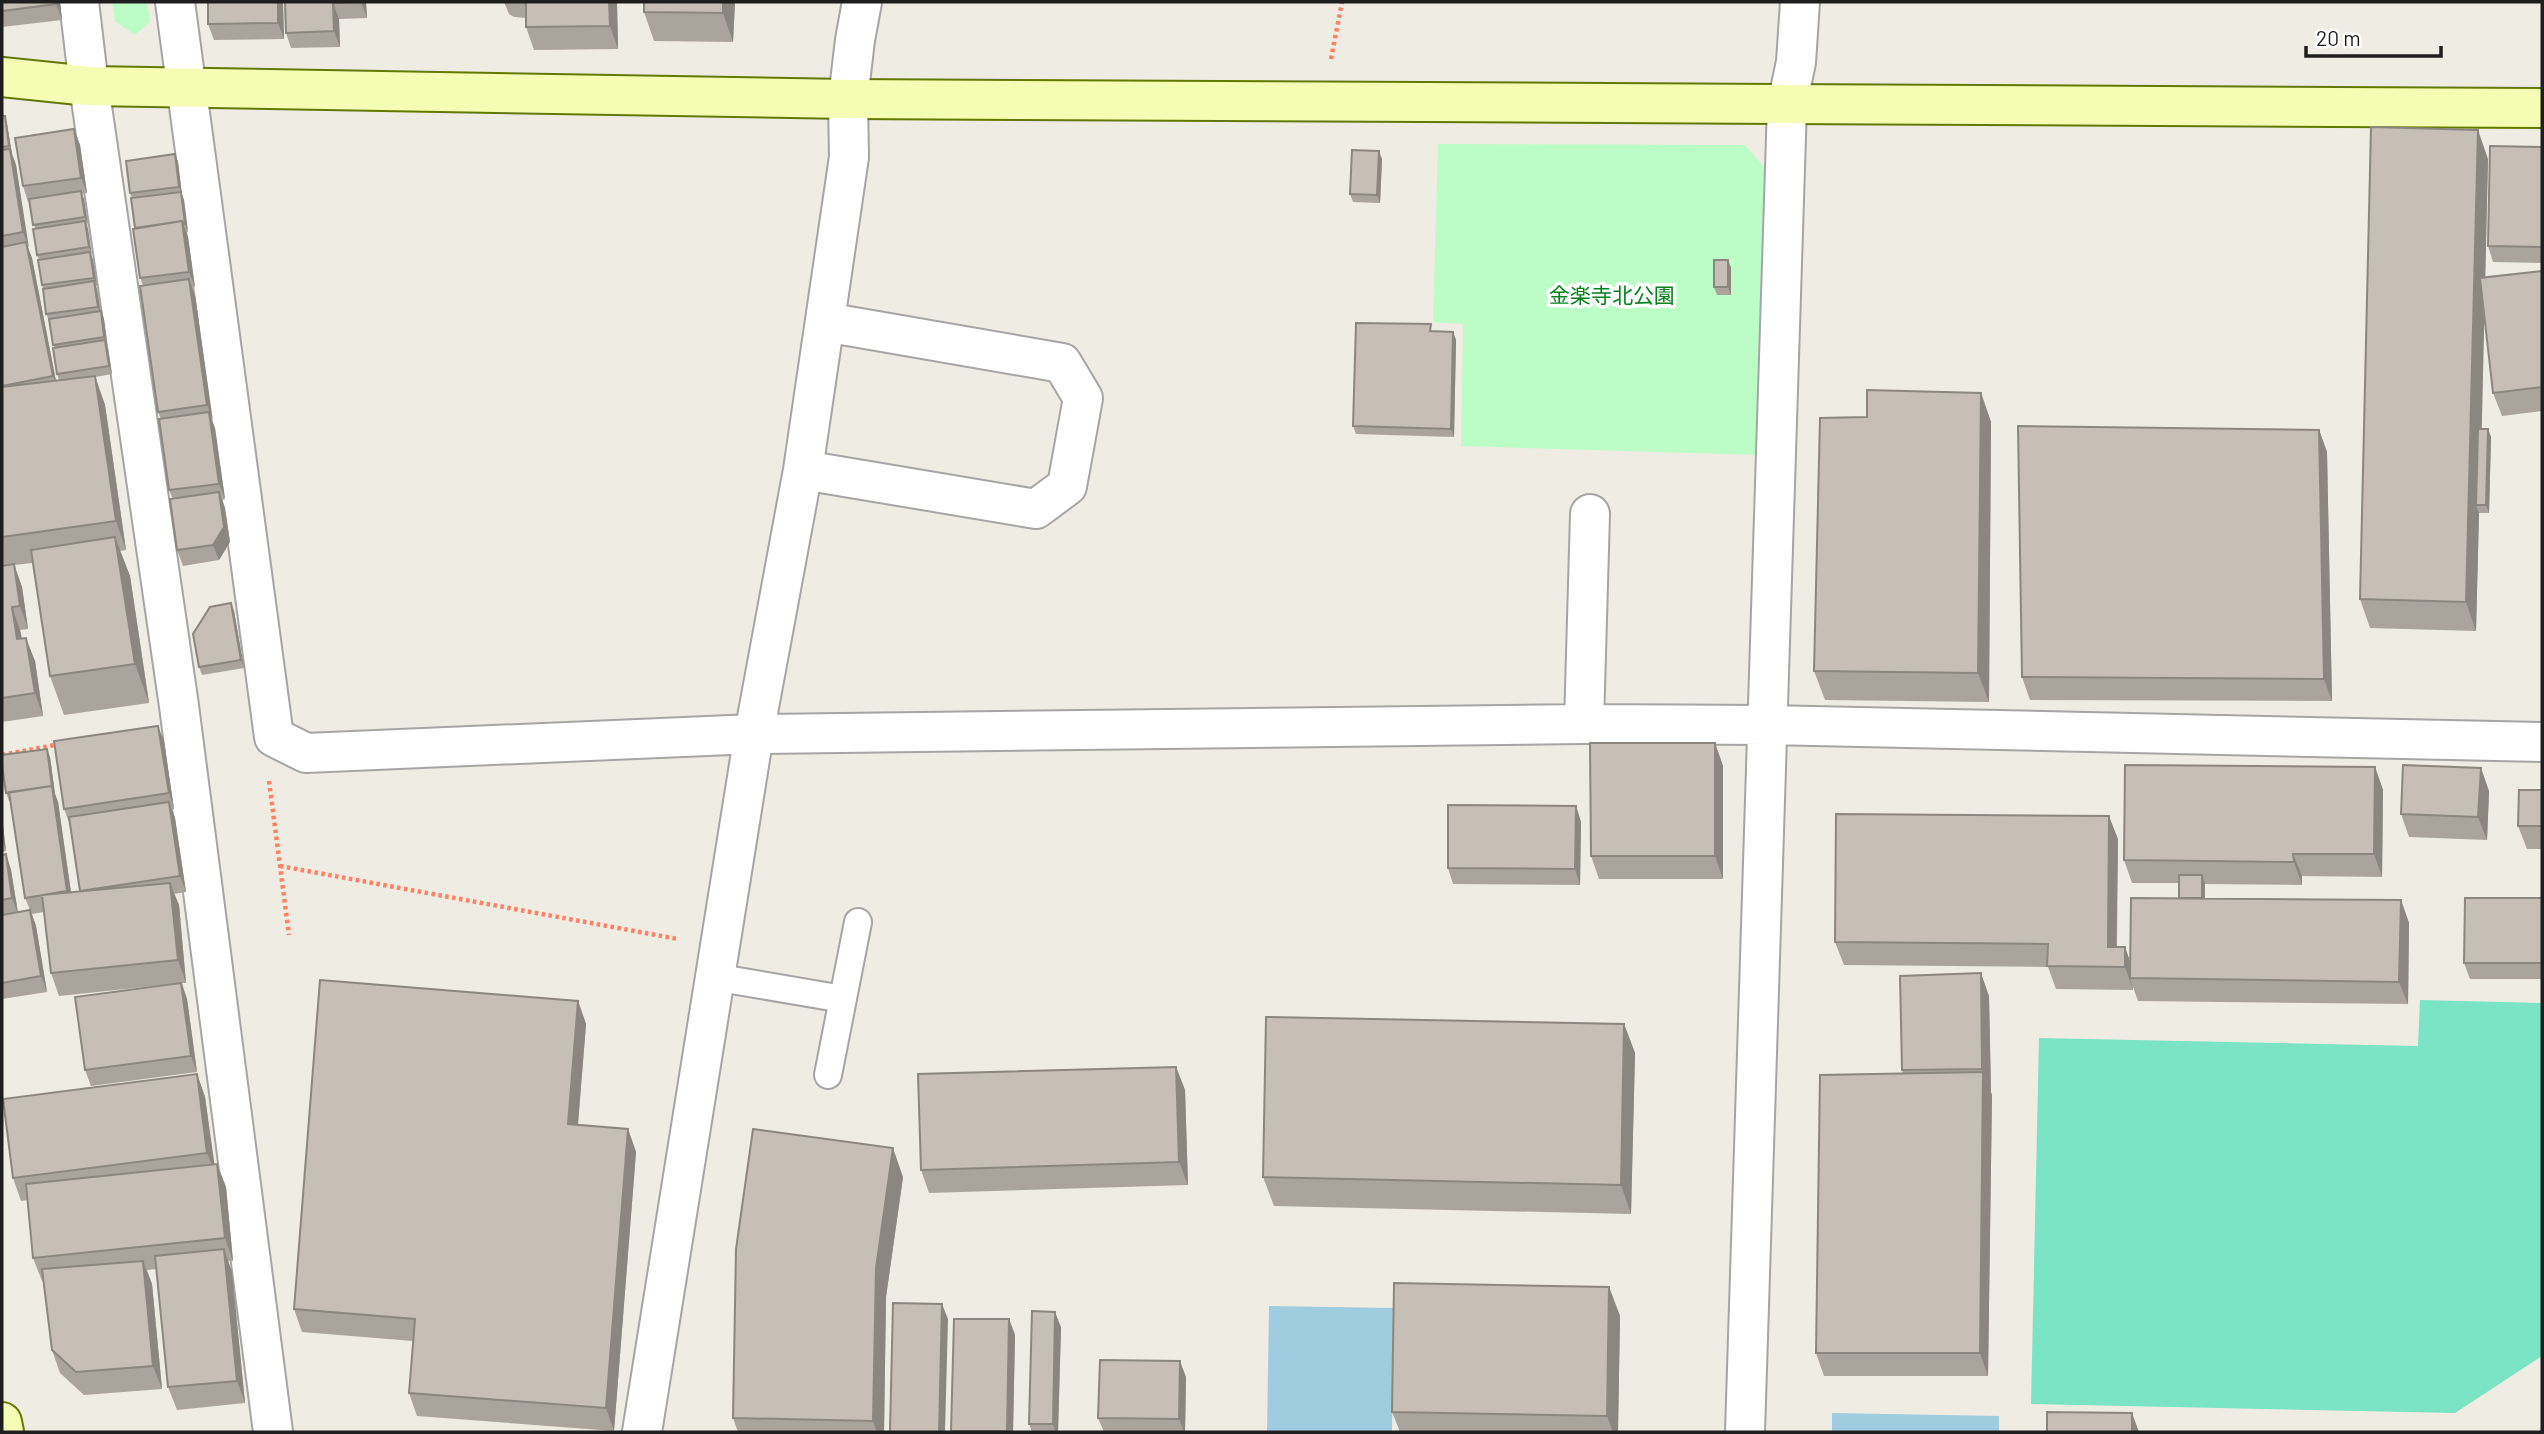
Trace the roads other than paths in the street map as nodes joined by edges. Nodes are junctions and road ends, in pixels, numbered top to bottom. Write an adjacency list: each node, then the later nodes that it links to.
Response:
1 (79, 2): 6 (street)
2 (175, 2): 7 (street)
3 (862, 2): 8 (street)
4 (1800, 2): 9 (street)
5 (2, 77): 6 (street)
6 (89, 86): 7 (street); 24 (street)
7 (187, 87): 8 (street); 16 (street)
8 (848, 99): 9 (street); 11 (street)
9 (1787, 105): 10 (street); 15 (street)
10 (2542, 108)
11 (825, 322): 12 (street); 12 (street)
12 (803, 470): 16 (street)
13 (1590, 513): 14 (street)
14 (1584, 724): 15 (street); 16 (street)
15 (1767, 725): 17 (street); 26 (street)
16 (754, 734): 19 (street)
17 (2542, 742)
18 (858, 922): 20 (lane)
19 (717, 962): 20 (lane); 25 (street)
20 (843, 999): 21 (lane)
21 (828, 1075)
22 (2, 1422): 23 (street)
23 (4, 1432)
24 (273, 1432)
25 (642, 1432)
26 (1745, 1432)

